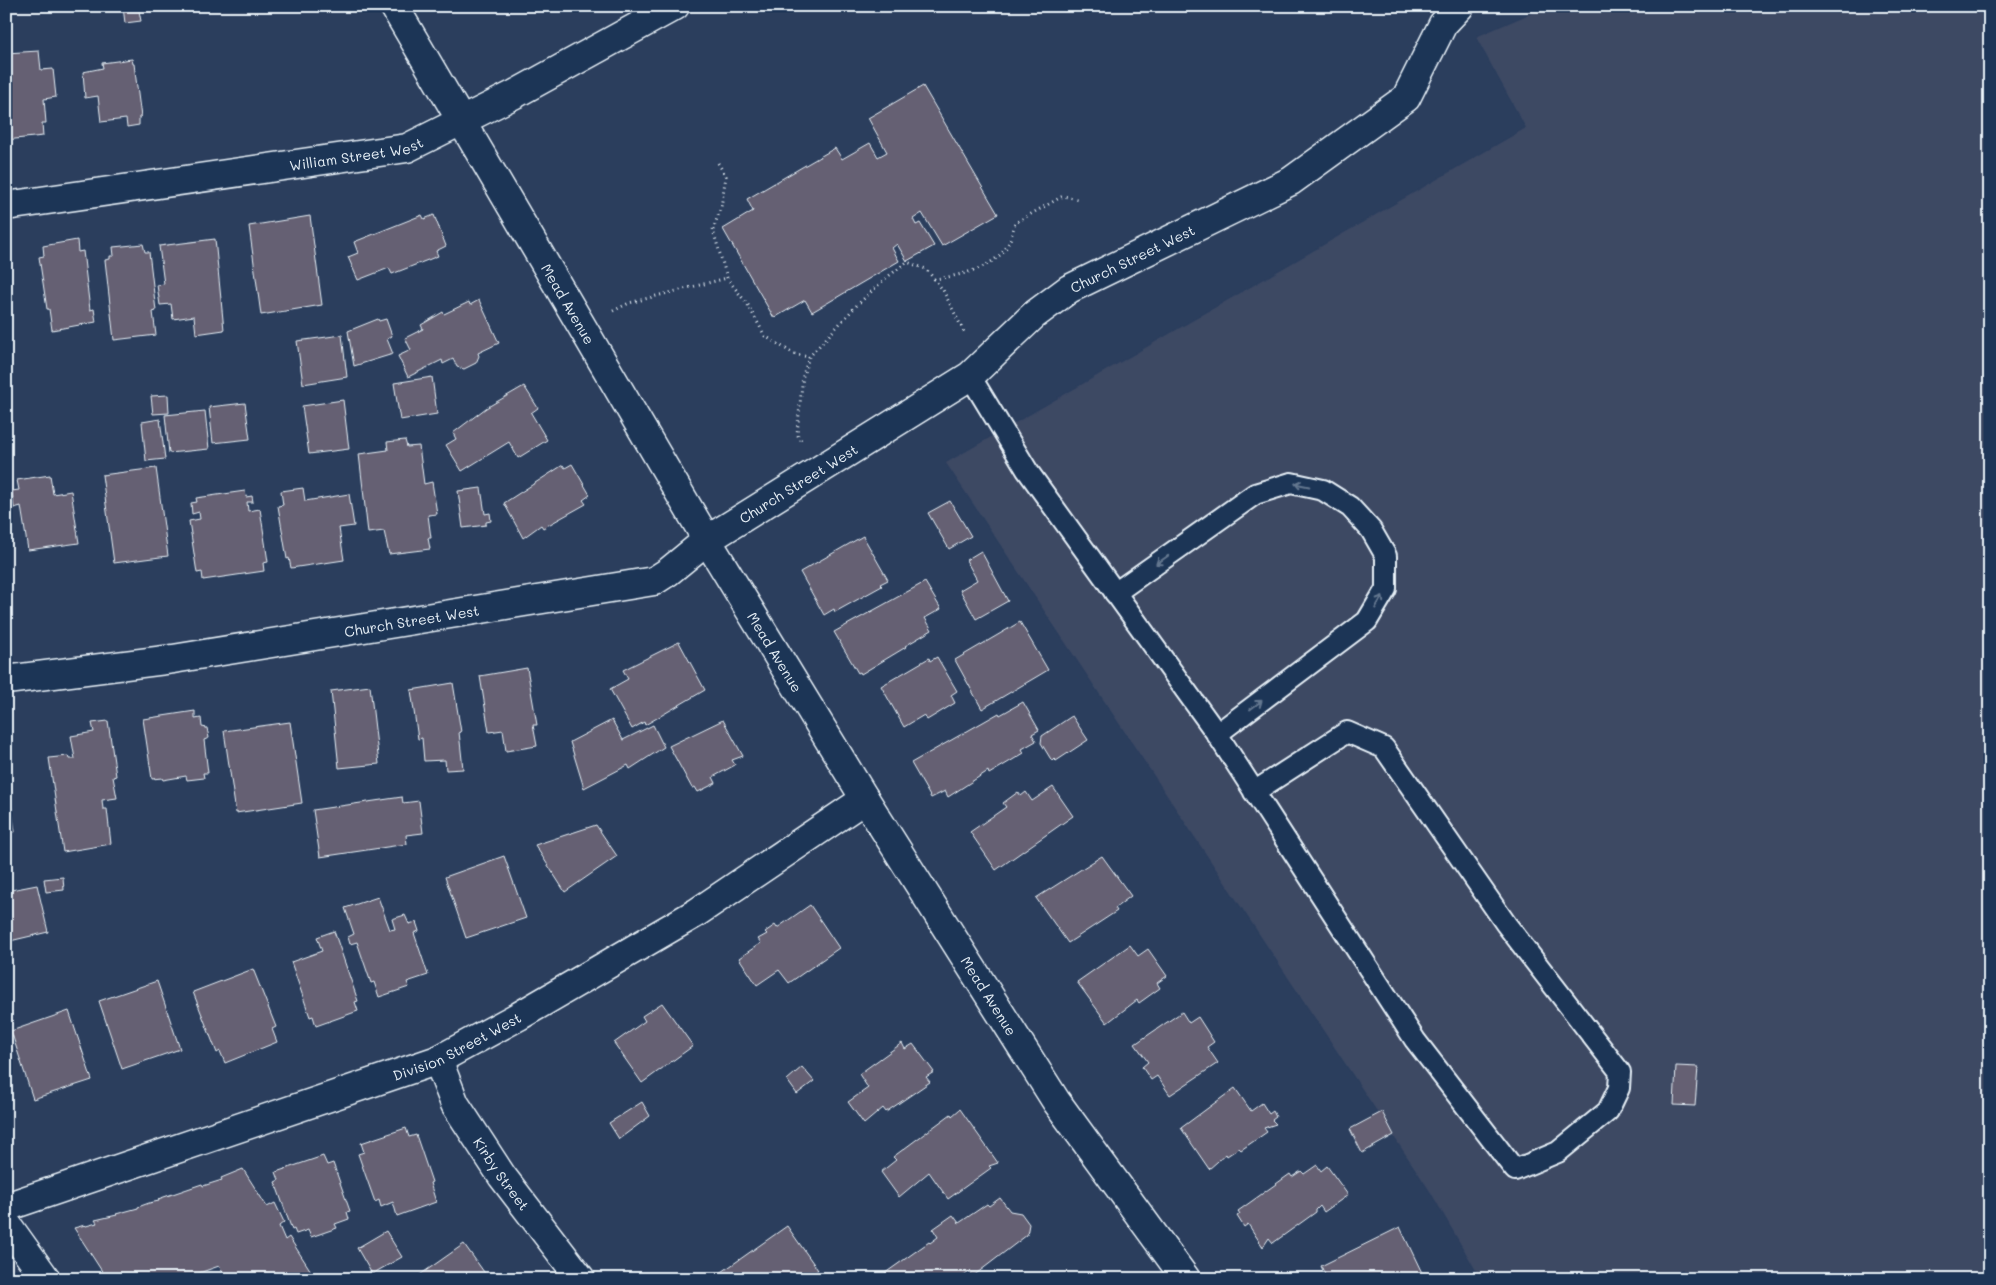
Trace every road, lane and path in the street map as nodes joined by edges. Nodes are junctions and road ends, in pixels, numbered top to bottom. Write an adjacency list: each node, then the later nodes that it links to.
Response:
1 (394, 6): 4 (street, Mead Avenue)
2 (675, 6): 4 (street, William Street West)
3 (1460, 6): 12 (street, Church Street West)
4 (461, 121): 7 (street, William Street West); 10 (street, Mead Avenue)
5 (718, 162): 8 (path)
6 (1077, 199): 9 (path)
7 (6, 206)
8 (727, 278): 10 (path); 11 (path)
9 (934, 279): 11 (path); 12 (path)
10 (581, 325): 14 (street, Mead Avenue)
11 (808, 357): 13 (path)
12 (975, 371): 13 (street, Church Street West); 15 (lane)
13 (820, 470): 14 (street, Church Street West)
14 (707, 540): 16 (street, Church Street West); 19 (street, Mead Avenue)
15 (1115, 593): 17 (lane); 17 (lane, one-way to 15)
16 (6, 680)
17 (1217, 734): 18 (lane)
18 (1254, 792): 18 (lane)
19 (865, 799): 20 (street, Division Street West); 25 (street, Mead Avenue)
20 (438, 1060): 21 (street, Division Street West); 24 (street, Kirby Street)
21 (6, 1208)
22 (6, 1223): 23 (street)
23 (46, 1279)
24 (581, 1279)
25 (1186, 1279)

